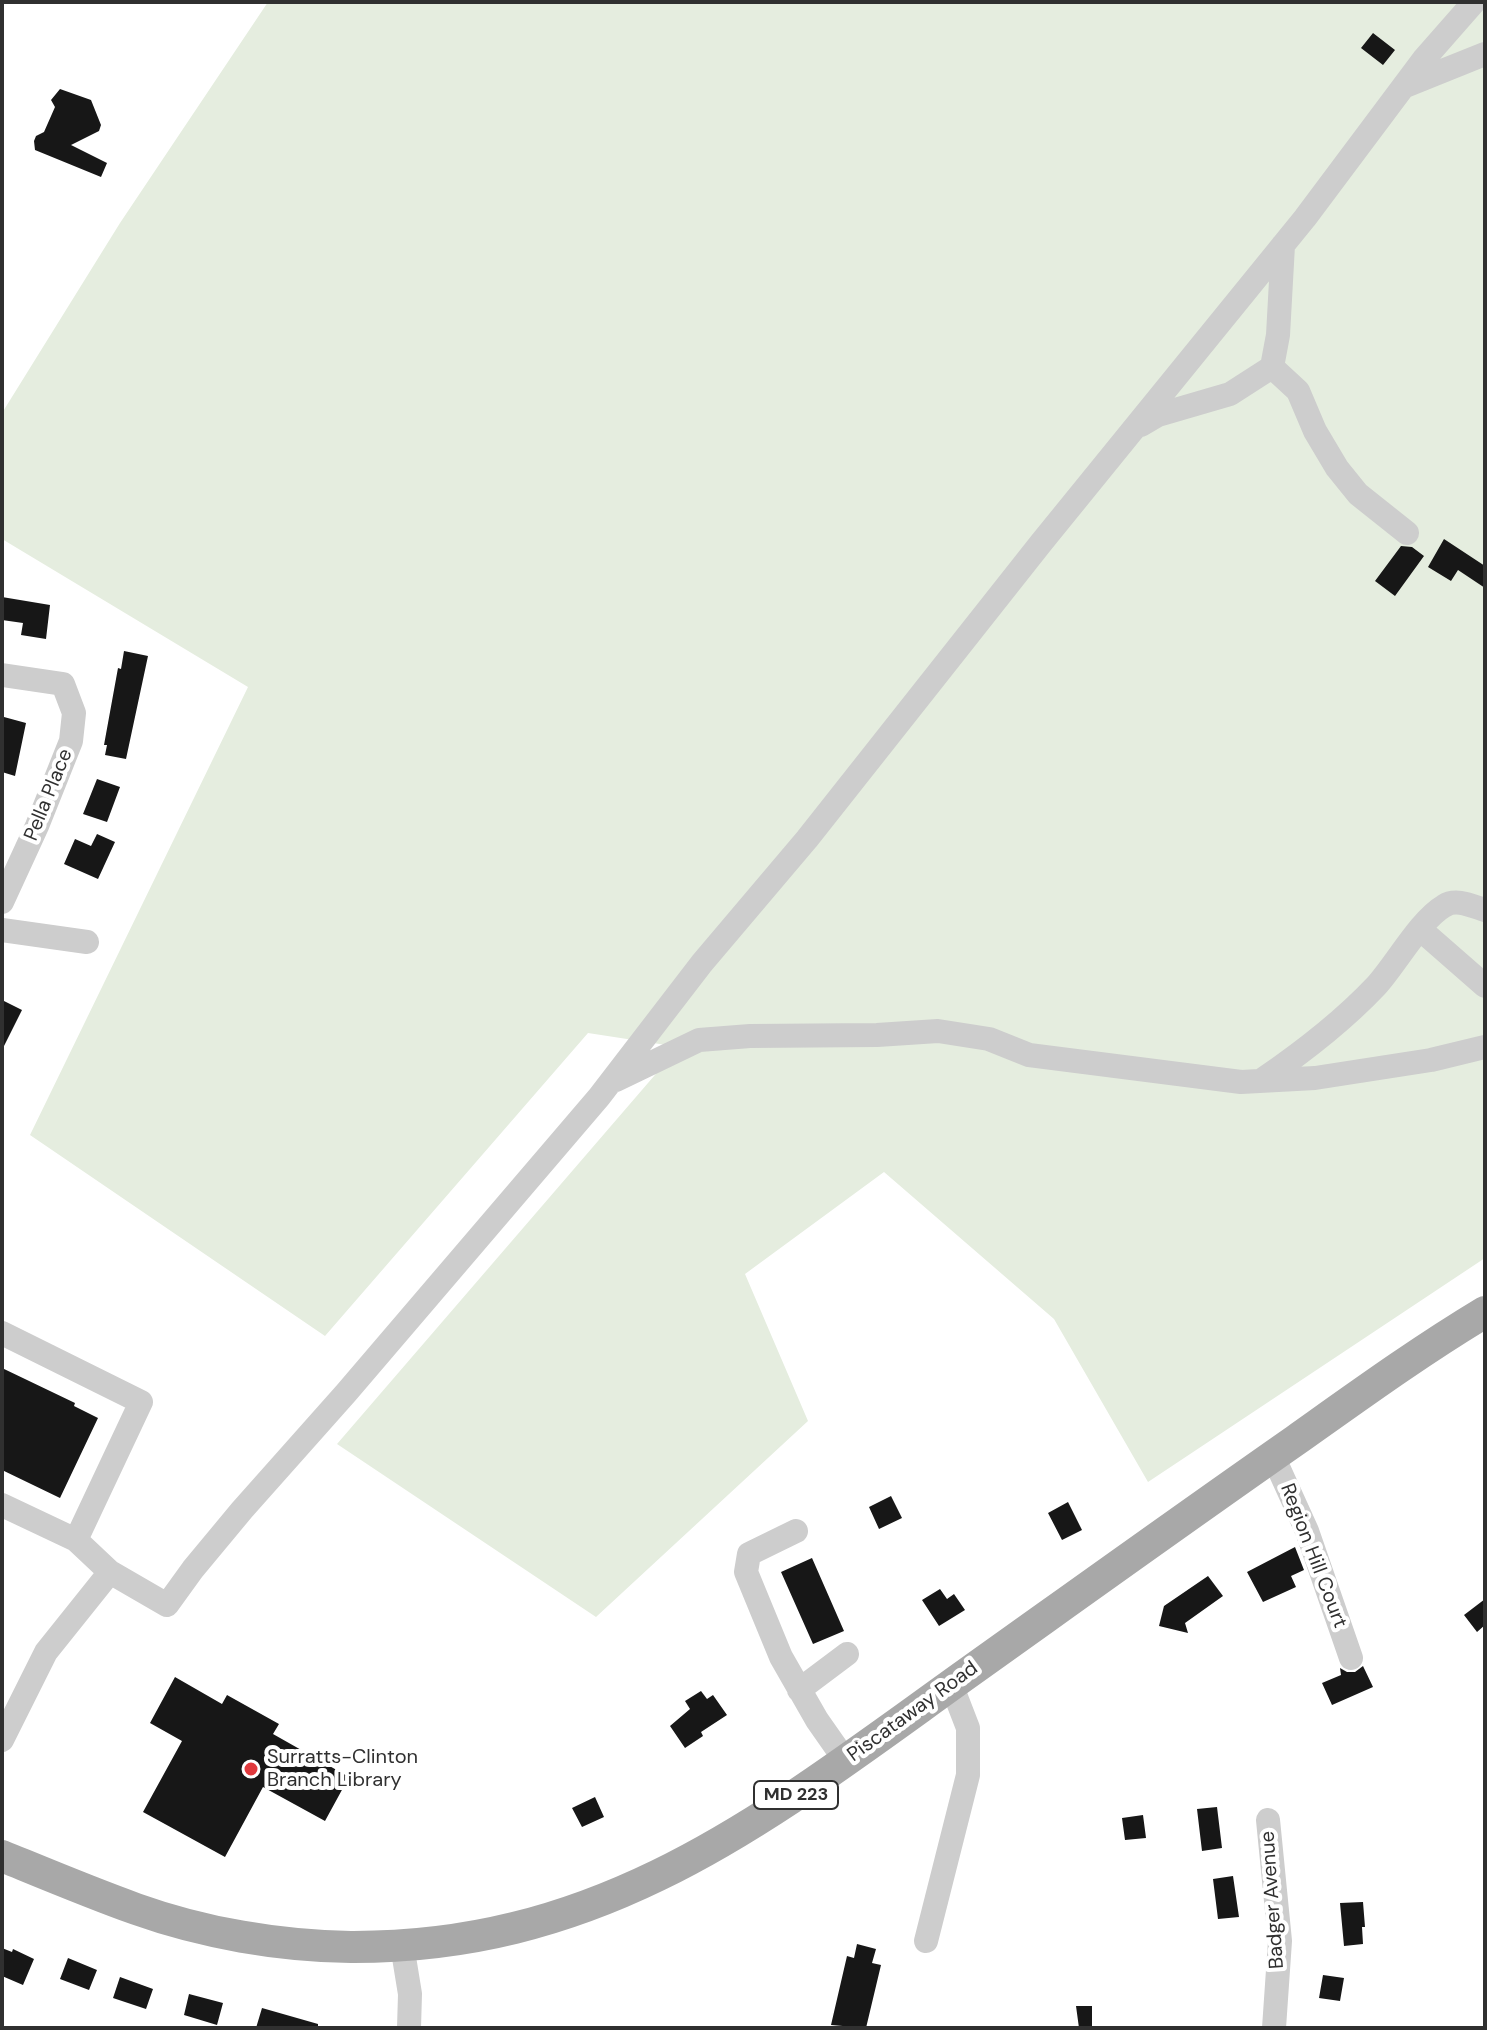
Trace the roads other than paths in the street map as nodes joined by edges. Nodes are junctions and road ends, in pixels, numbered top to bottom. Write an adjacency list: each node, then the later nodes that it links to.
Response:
1 (1474, 2): 3 (street)
2 (1485, 54): 3 (street)
3 (1403, 87): 4 (street)
4 (1283, 245): 5 (street); 6 (street)
5 (1272, 367): 6 (street); 7 (street)
6 (1135, 428): 17 (street)
7 (1407, 533)
8 (2, 675): 9 (street, Pella Place)
9 (2, 902)
10 (1485, 910): 12 (street)
11 (2, 930): 13 (street)
12 (1421, 930): 14 (street); 16 (street)
13 (87, 942)
14 (1485, 986)
15 (1485, 1047): 16 (street)
16 (1260, 1081): 17 (street)
17 (610, 1082): 24 (street)
18 (1485, 1312): 20 (main road, Piscataway Road / MD 223)
19 (2, 1333): 23 (street)
20 (1273, 1456): 26 (street, Region Hill Court); 27 (main road, Piscataway Road / MD 223)
21 (2, 1505): 23 (street)
22 (796, 1531): 28 (street)
23 (76, 1540): 24 (street)
24 (110, 1572): 29 (street)
25 (847, 1654): 28 (street)
26 (1351, 1658)
27 (951, 1684): 30 (main road, Piscataway Road / MD 223); 33 (street)
28 (799, 1690): 30 (street)
29 (2, 1740)
30 (845, 1760): 34 (main road, Piscataway Road / MD 223)
31 (1268, 1820): 36 (street, Badger Avenue)
32 (2, 1856): 34 (main road, Piscataway Road / MD 223)
33 (926, 1941)
34 (402, 1945): 35 (street)
35 (409, 2028)
36 (1274, 2028)

